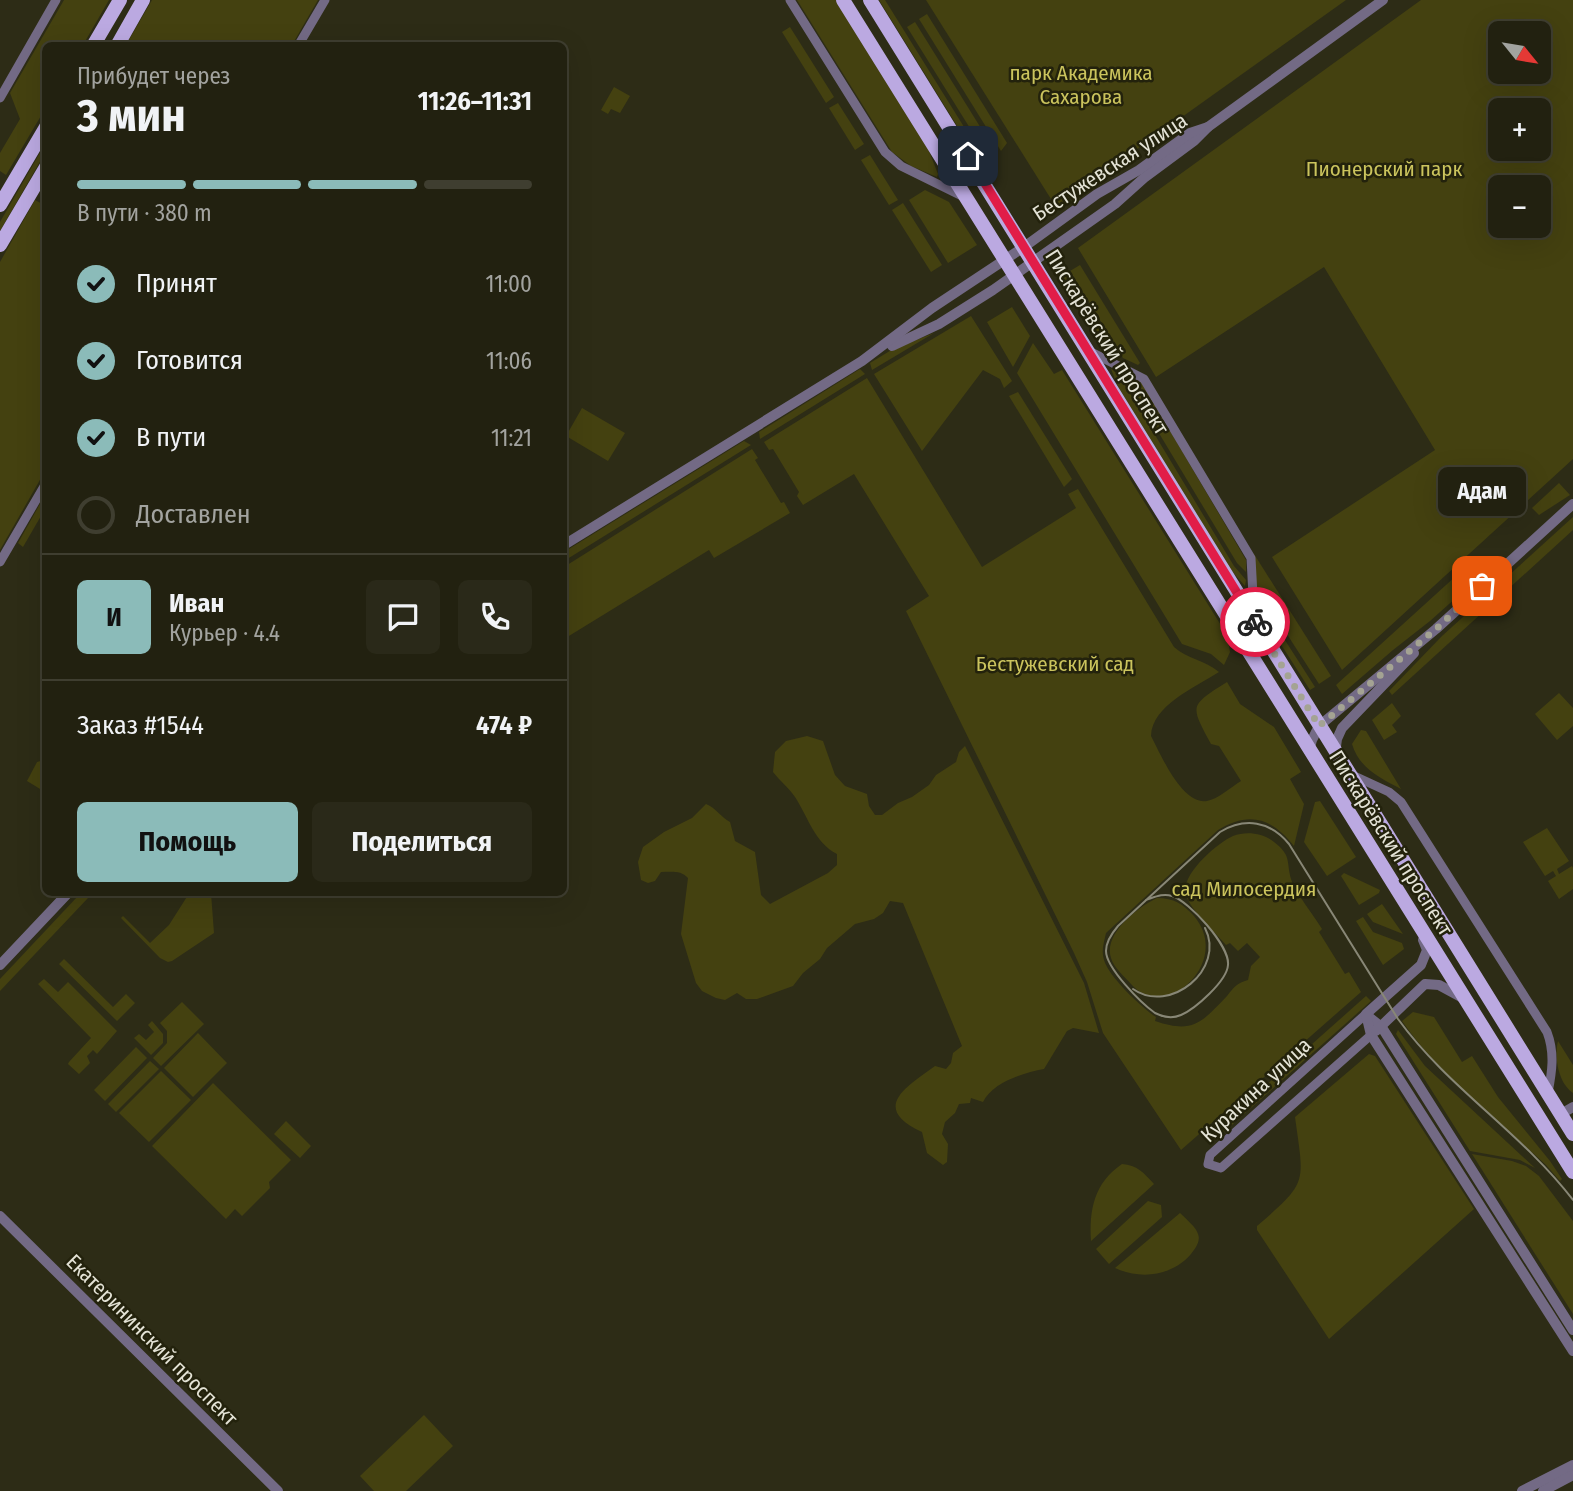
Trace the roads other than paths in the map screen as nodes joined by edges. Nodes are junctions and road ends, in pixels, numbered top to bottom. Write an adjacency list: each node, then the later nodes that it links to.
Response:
1 (56, 0): 12 (street)
2 (120, 0): 9 (main road)
3 (143, 0): 10 (main road)
4 (325, 0): 11 (street)
5 (790, 0): 16 (street)
6 (843, 0): 16 (main road, Пискарёвский проспект)
7 (870, 0): 19 (main road, Пискарёвский проспект)
8 (1383, 0): 13 (street, Бестужевская улица)
9 (95, 42)
10 (119, 42)
11 (300, 42)
12 (0, 98)
13 (1208, 127): 19 (street, Бестужевская улица); 21 (street, Бестужевская улица)
14 (42, 134): 17 (main road)
15 (42, 174): 18 (main road)
16 (964, 197): 20 (main road, Пискарёвский проспект)
17 (0, 205)
18 (0, 245)
19 (1024, 247): 20 (street, Бестужевская улица); 21 (main road, Пискарёвский проспект)
20 (1003, 260): 22 (main road, Пискарёвский проспект); 24 (street, Бестужевская улица)
21 (1033, 262): 22 (street, Бестужевская улица); 23 (main road, Пискарёвский проспект)
22 (1013, 276): 24 (street, Бестужевская улица); 32 (main road, Пискарёвский проспект)
23 (1087, 350): 29 (main road, Пискарёвский проспект); 29 (street)
24 (862, 361): 27 (street, Бестужевская улица)
25 (42, 490): 28 (street)
26 (1573, 504): 30 (street)
27 (567, 543)
28 (0, 562)
29 (1255, 623): 31 (main road, Пискарёвский проспект)
30 (1436, 629): 31 (street); 33 (street)
31 (1319, 726): 32 (street); 33 (main road, Пискарёвский проспект)
32 (1309, 751): 36 (main road, Пискарёвский проспект)
33 (1335, 752): 34 (main road, Пискарёвский проспект)
34 (1348, 772): 42 (main road, Пискарёвский проспект); 42 (street)
35 (65, 896): 37 (street)
36 (1417, 925): 38 (main road, Пискарёвский проспект); 39 (street, Куракина улица)
37 (0, 965)
38 (1464, 999): 40 (street, Куракина улица); 45 (main road, Пискарёвский проспект)
39 (1366, 1014): 40 (street); 41 (street); 41 (street, Куракина улица)
40 (1381, 1026): 41 (street, Куракина улица); 47 (street)
41 (1371, 1035): 48 (street)
42 (1548, 1093): 43 (main road, Пискарёвский проспект)
43 (1567, 1110): 44 (main road, Пискарёвский проспект)
44 (1573, 1134)
45 (1573, 1172)
46 (0, 1216): 51 (street, Екатерининский проспект)
47 (1573, 1330)
48 (1573, 1351)
49 (1573, 1465): 52 (street)
50 (1573, 1475): 53 (street)
51 (278, 1491)
52 (1522, 1491)
53 (1543, 1491)

